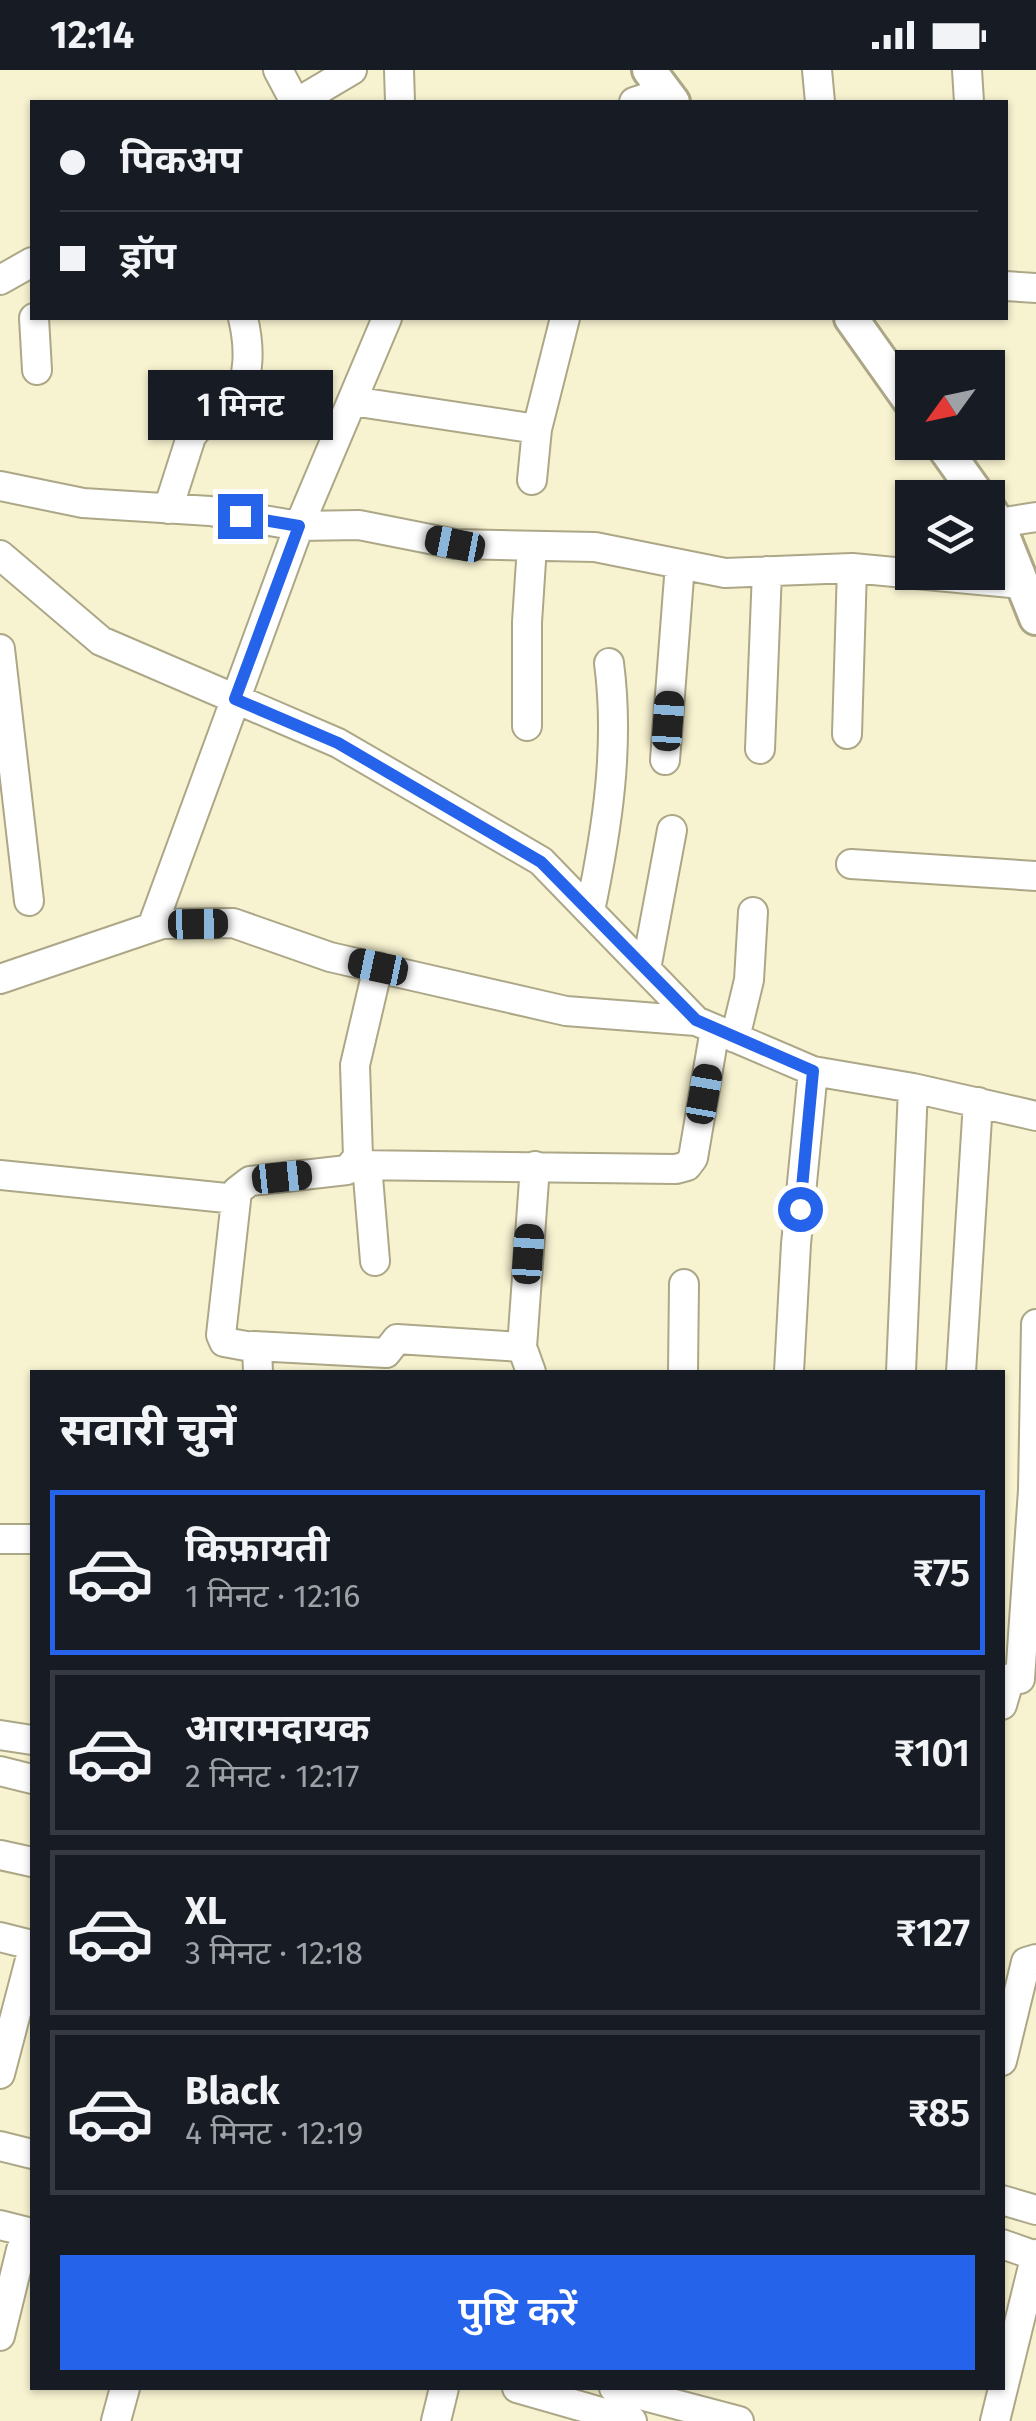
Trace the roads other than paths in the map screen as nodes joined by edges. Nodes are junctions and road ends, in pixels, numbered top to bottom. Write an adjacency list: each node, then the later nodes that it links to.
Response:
1 (278, 70): 7 (street)
2 (352, 70): 6 (street)
3 (399, 70): 9 (street)
4 (817, 70): 10 (street)
5 (968, 70): 11 (street)
6 (319, 79): 8 (street)
7 (295, 100)
8 (298, 100)
9 (400, 100)
10 (820, 100)
11 (969, 100)
12 (30, 263): 13 (street)
13 (0, 278)
14 (1008, 286): 15 (street)
15 (1036, 288)
16 (34, 320): 21 (street)
17 (243, 320): 27 (street)
18 (386, 320): 23 (street)
19 (564, 320): 24 (street)
20 (852, 320): 22 (main road)
21 (37, 370)
22 (895, 380)
23 (352, 401): 24 (street); 30 (street)
24 (537, 430): 25 (street)
25 (532, 480)
26 (0, 486): 27 (street)
27 (168, 508): 30 (street)
28 (1005, 512): 29 (street)
29 (1036, 516)
30 (299, 526): 31 (street); 41 (street)
31 (532, 546): 34 (street); 42 (street)
32 (1005, 547): 37 (main road)
33 (0, 555): 41 (street)
34 (680, 564): 36 (street); 45 (street)
35 (852, 568): 36 (street); 37 (street); 43 (street)
36 (767, 572): 44 (street)
37 (1022, 584): 38 (main road)
38 (1036, 618)
39 (0, 649): 49 (street)
40 (609, 663): 50 (street)
41 (235, 699): 50 (street); 52 (street)
42 (527, 726)
43 (848, 734)
44 (760, 749)
45 (666, 760)
46 (672, 830): 54 (street)
47 (851, 864): 48 (street)
48 (1036, 876)
49 (29, 902)
50 (590, 911): 54 (street)
51 (753, 912): 56 (street)
52 (152, 928): 53 (street); 55 (street)
53 (378, 967): 56 (street); 61 (street)
54 (646, 969): 56 (street)
55 (0, 980)
56 (715, 1029): 57 (street); 62 (street)
57 (813, 1071): 58 (street); 71 (street)
58 (913, 1088): 59 (street); 72 (street)
59 (978, 1102): 60 (street); 73 (street)
60 (1036, 1116)
61 (361, 1165): 62 (street); 64 (street); 65 (street)
62 (535, 1166): 69 (street)
63 (0, 1175): 64 (street)
64 (236, 1199): 68 (street)
65 (374, 1261)
66 (684, 1284): 70 (street)
67 (1036, 1324): 76 (street)
68 (256, 1359): 69 (street)
69 (526, 1360)
70 (683, 1370)
71 (789, 1370)
72 (901, 1370)
73 (961, 1370)
74 (0, 1539): 75 (street)
75 (30, 1539)
76 (1014, 1684)
77 (0, 1735): 78 (street)
78 (30, 1740)
79 (0, 1771): 80 (street)
80 (30, 1778)
81 (0, 1855): 82 (street)
82 (30, 1862)
83 (0, 1937): 84 (street)
84 (30, 1948)
85 (1036, 1958): 87 (street)
86 (30, 1960): 88 (street)
87 (1016, 2016): 89 (street)
88 (14, 2046): 90 (street)
89 (1005, 2051)
90 (0, 2074)
91 (0, 2146): 92 (street)
92 (30, 2154)
93 (1005, 2201): 94 (street)
94 (1036, 2210)
95 (0, 2225): 96 (street)
96 (22, 2245): 99 (street)
97 (1005, 2245): 98 (street)
98 (1036, 2255): 100 (street)
99 (0, 2336)
100 (1005, 2381)
101 (124, 2390): 106 (street)
102 (444, 2390): 107 (street)
103 (527, 2390): 105 (street)
104 (1003, 2390): 109 (street)
105 (616, 2408): 108 (street)
106 (116, 2421)
107 (436, 2421)
108 (739, 2421)
109 (995, 2421)

